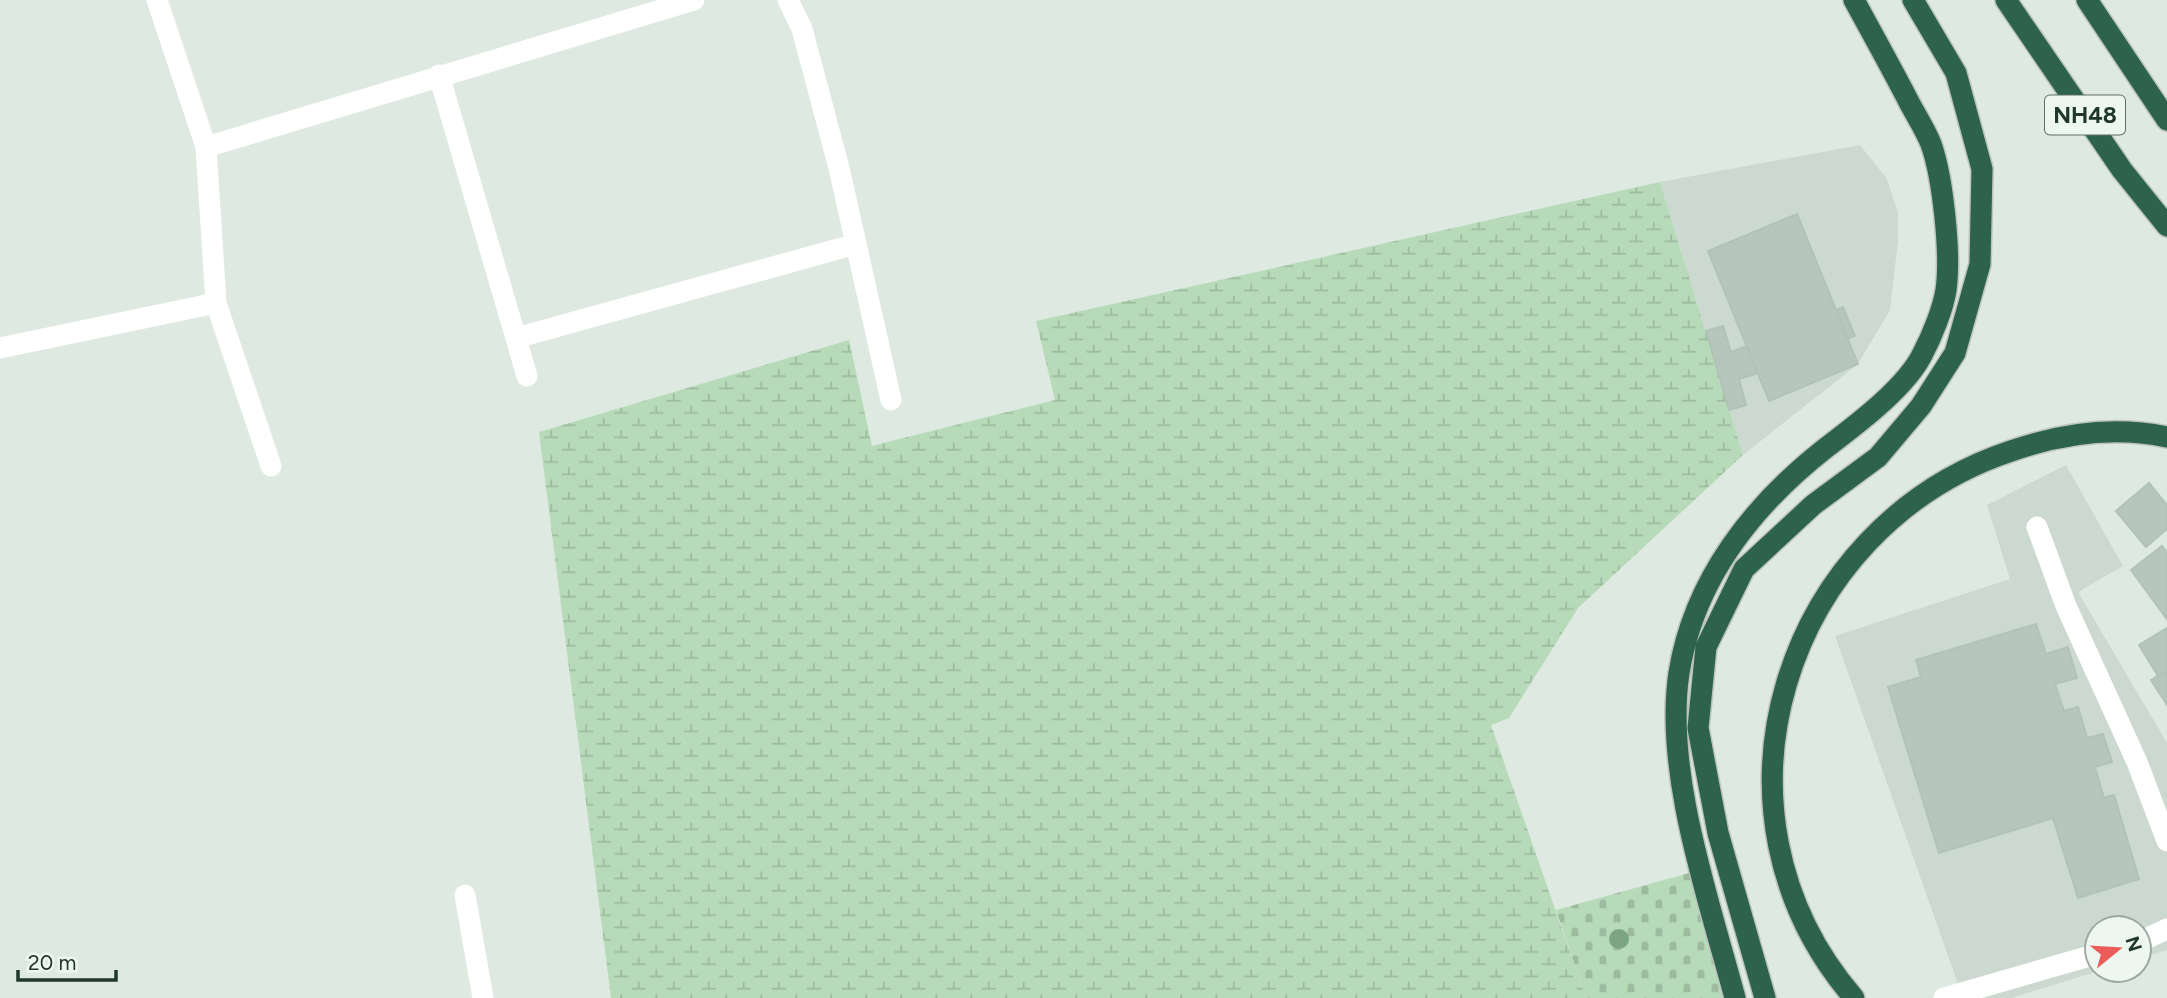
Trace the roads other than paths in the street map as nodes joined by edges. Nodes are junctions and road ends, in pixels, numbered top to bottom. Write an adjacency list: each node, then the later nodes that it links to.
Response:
1 (157, 0): 10 (street)
2 (694, 0): 8 (street)
3 (788, 0): 12 (street)
4 (1854, 0): 25 (highway)
5 (1913, 0): 26 (highway)
6 (2006, 0): 11 (highway, NH48)
7 (2087, 0): 9 (highway, NH48)
8 (439, 75): 10 (street); 14 (street)
9 (2167, 120)
10 (206, 147): 13 (street)
11 (2167, 226)
12 (856, 244): 14 (street); 17 (street)
13 (216, 303): 15 (street); 19 (street)
14 (516, 338): 16 (street)
15 (0, 348)
16 (527, 376)
17 (891, 400)
18 (2167, 437): 27 (highway)
19 (271, 466)
20 (2037, 527): 21 (street)
21 (2167, 841)
22 (465, 895): 24 (street)
23 (2083, 958): 28 (street)
24 (483, 998)
25 (1735, 998)
26 (1765, 998)
27 (1854, 998)
28 (1944, 998)

